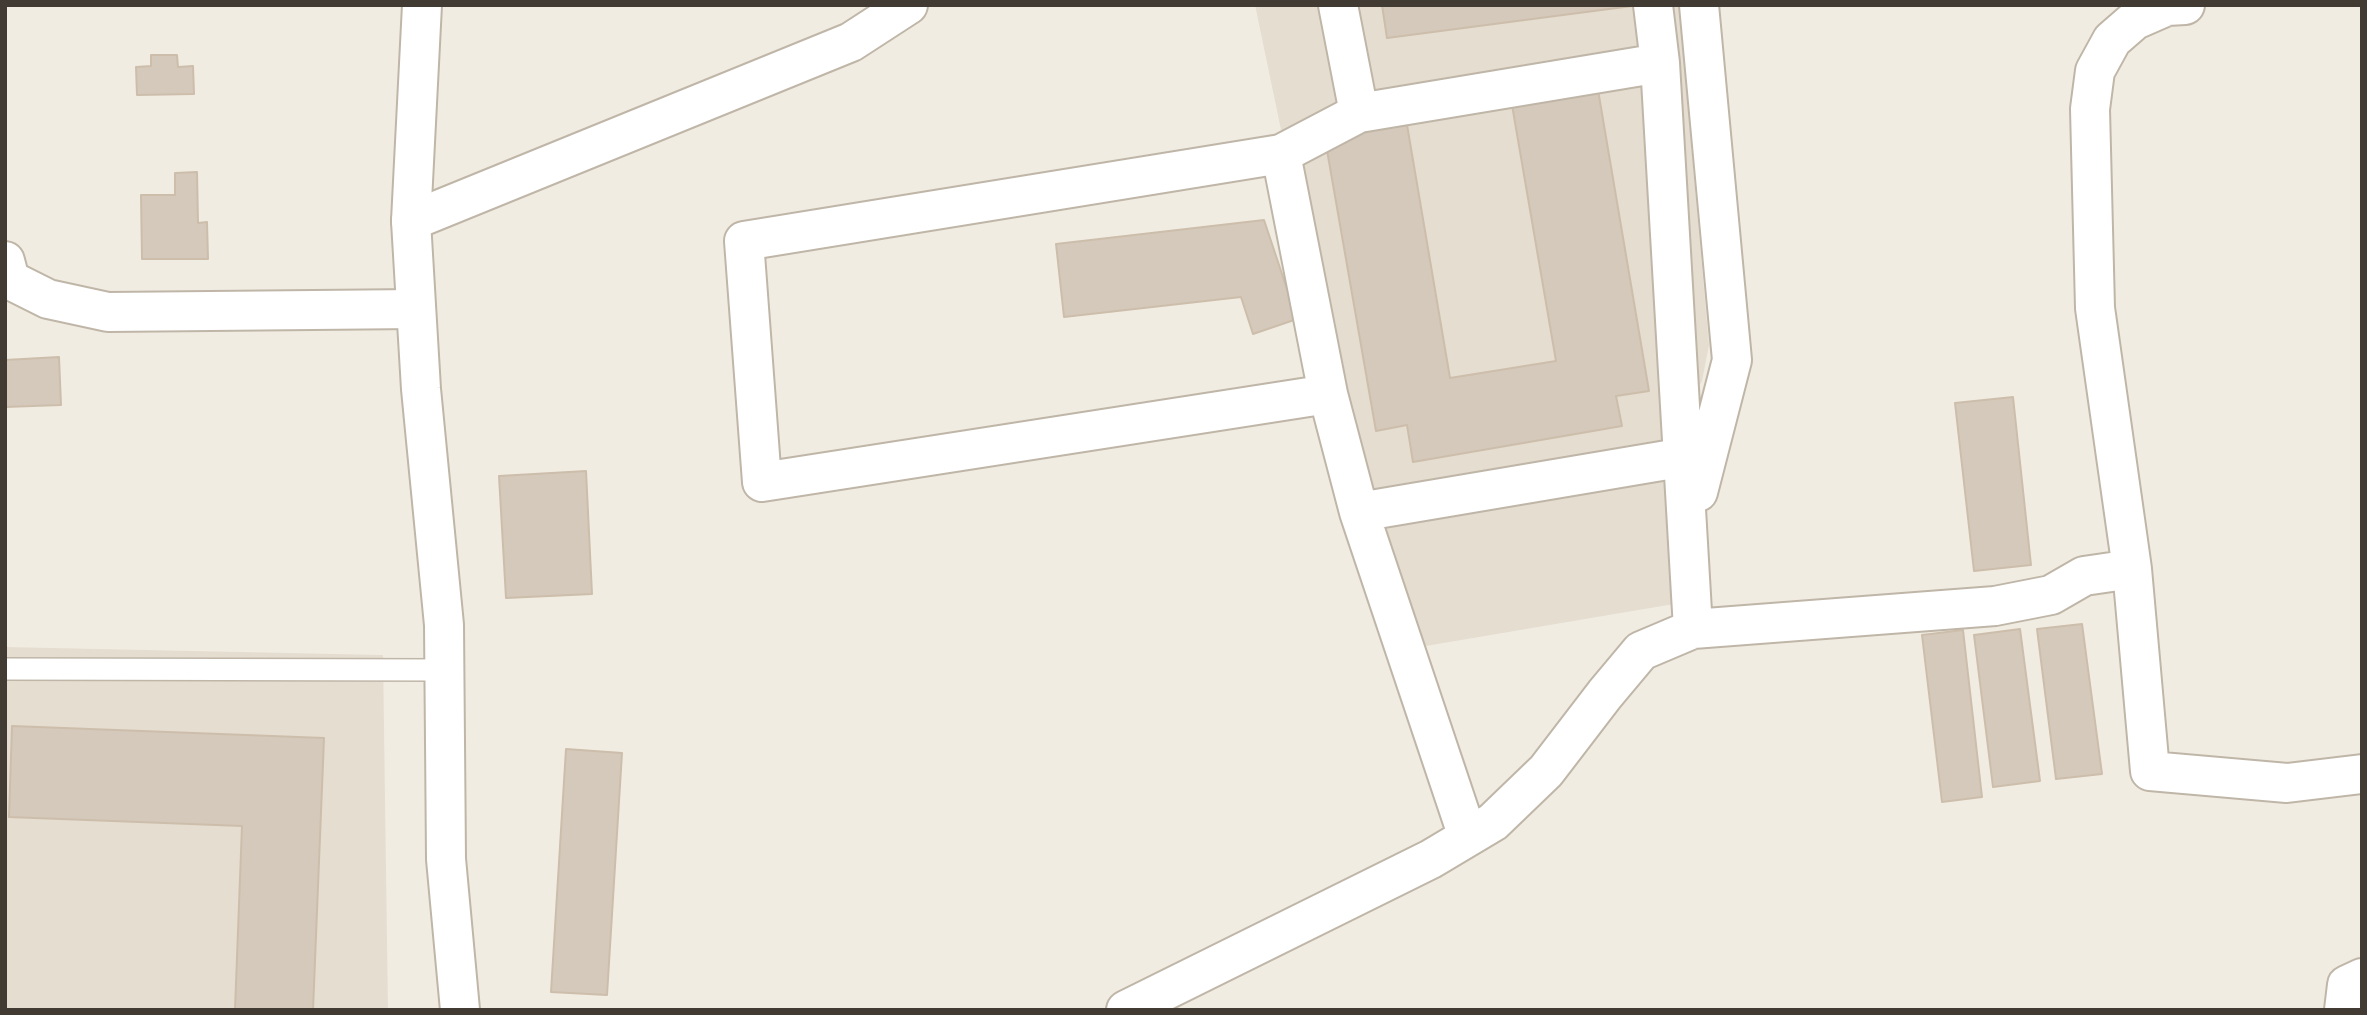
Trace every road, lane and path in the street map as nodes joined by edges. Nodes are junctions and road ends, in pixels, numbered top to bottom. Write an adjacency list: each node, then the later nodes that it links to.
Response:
1 (422, 5): 10 (street)
2 (908, 5): 10 (street)
3 (1338, 5): 8 (street)
4 (1653, 5): 7 (street)
5 (1699, 5): 16 (street)
6 (2185, 5): 17 (street)
7 (1660, 63): 8 (street); 14 (street)
8 (1359, 113): 9 (street)
9 (1281, 153): 13 (street); 13 (street)
10 (411, 221): 12 (street)
11 (5, 261): 12 (street)
12 (416, 309): 20 (street)
13 (1328, 394): 15 (street)
14 (1685, 457): 15 (street); 16 (street)
15 (1359, 512): 22 (street)
16 (1688, 531): 18 (street)
17 (2132, 569): 18 (street); 21 (street)
18 (1693, 629): 22 (street)
19 (5, 668): 20 (lane)
20 (445, 670): 25 (street)
21 (2362, 774)
22 (1468, 837): 24 (street)
23 (2362, 978): 27 (street)
24 (1180, 997): 26 (street)
25 (460, 1010)
26 (1126, 1010)
27 (2344, 1010)

